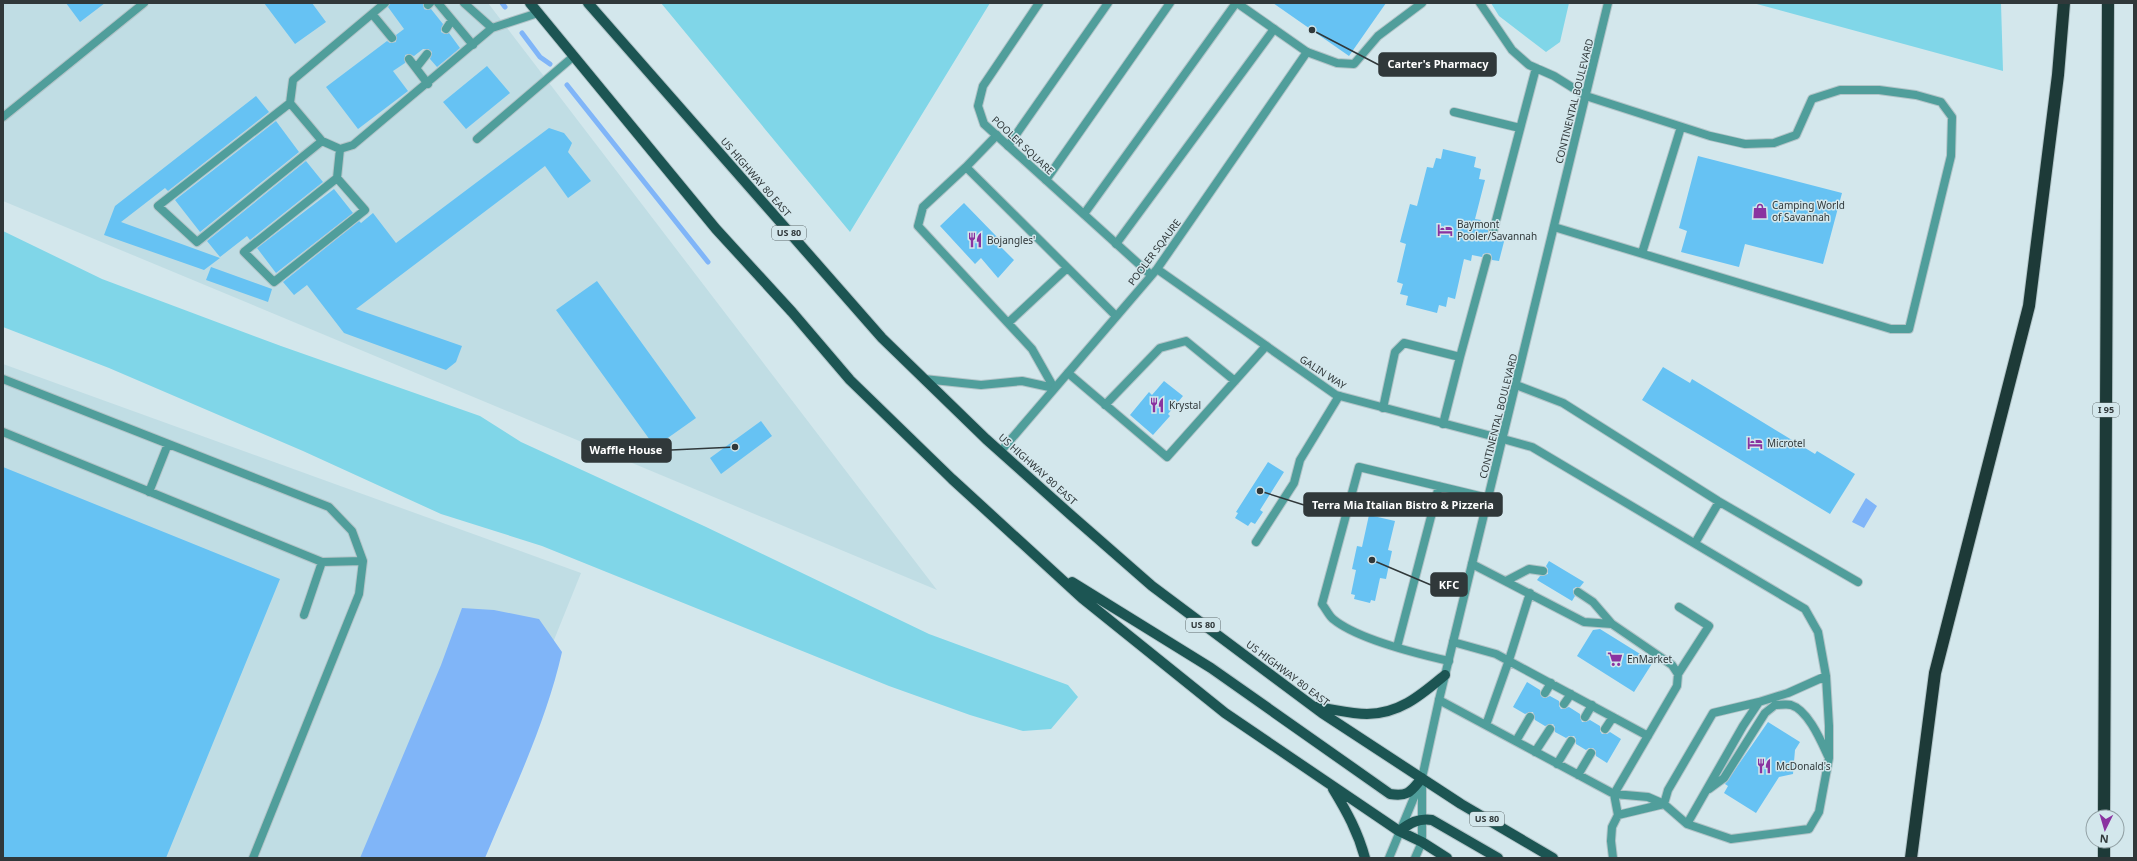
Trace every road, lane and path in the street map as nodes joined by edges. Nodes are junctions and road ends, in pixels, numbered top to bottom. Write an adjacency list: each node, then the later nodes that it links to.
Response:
1 (144, 3): 34 (street)
2 (385, 3): 17 (street)
3 (438, 3): 18 (street)
4 (464, 3): 20 (street)
5 (530, 3): 16 (main road)
6 (588, 3): 60 (main road, US HIGHWAY 80 EAST / US 80)
7 (1039, 3): 37 (street, POOLER SQUARE)
8 (1108, 3): 40 (street)
9 (1170, 3): 44 (street)
10 (1236, 3): 21 (street); 45 (street)
11 (1422, 3): 24 (street)
12 (1480, 3): 29 (street)
13 (1608, 3): 31 (street, CONTINENTAL BOULEVARD)
14 (2064, 3): 138 (highway)
15 (2108, 3): 124 (highway, I 95)
16 (538, 13): 20 (street); 26 (main road)
17 (373, 15): 22 (street); 32 (street)
18 (452, 20): 19 (street); 23 (street)
19 (446, 28)
20 (492, 28): 23 (street)
21 (1274, 29): 24 (street); 48 (street)
22 (392, 38)
23 (473, 45): 30 (street)
24 (1307, 52): 52 (street, POOLER SQAURE)
25 (427, 54): 28 (street)
26 (574, 56): 38 (street); 81 (main road)
27 (409, 59): 28 (street)
28 (416, 68): 30 (street)
29 (1536, 68): 31 (street); 36 (street)
30 (428, 84): 41 (street)
31 (1586, 96): 35 (street); 46 (street, CONTINENTAL BOULEVARD)
32 (290, 103): 39 (street); 39 (street)
33 (1454, 112): 36 (street)
34 (3, 117)
35 (1681, 127): 49 (street); 49 (street)
36 (1520, 128): 47 (street)
37 (997, 135): 40 (street, POOLER SQUARE); 42 (street)
38 (476, 139)
39 (322, 141): 41 (street)
40 (1008, 146): 44 (street, POOLER SQUARE)
41 (340, 148): 43 (street)
42 (966, 167): 51 (street); 55 (street)
43 (337, 178): 43 (street)
44 (1046, 180): 45 (street, POOLER SQUARE)
45 (1084, 214): 48 (street, POOLER SQUARE)
46 (1554, 227): 49 (street); 62 (street, CONTINENTAL BOULEVARD)
47 (1493, 232)
48 (1116, 244): 53 (street, POOLER SQUARE)
49 (1642, 253)
50 (1486, 258): 57 (street)
51 (1067, 268): 54 (street); 55 (street)
52 (1157, 269): 53 (street, POOLER SQAURE); 56 (street, GALIN WAY)
53 (1151, 276): 54 (street, POOLER SQAURE)
54 (1116, 316): 58 (street, POOLER SQAURE)
55 (1008, 323): 63 (street)
56 (1266, 346): 61 (street); 64 (street, GALIN WAY)
57 (1460, 357): 66 (street); 67 (street)
58 (1068, 373): 63 (street, POOLER SQAURE); 65 (street)
59 (3, 379): 70 (street)
60 (924, 379): 63 (street); 71 (main road, US HIGHWAY 80 EAST / US 80)
61 (1235, 381): 65 (street); 65 (street)
62 (1516, 385): 69 (street, CONTINENTAL BOULEVARD); 75 (street)
63 (1054, 388): 71 (street, POOLER SQAURE)
64 (1339, 396): 66 (street, GALIN WAY); 76 (street)
65 (1105, 405)
66 (1382, 408): 67 (street, GALIN WAY)
67 (1444, 424): 69 (street, GALIN WAY)
68 (3, 432): 73 (street)
69 (1503, 439): 74 (street, CONTINENTAL BOULEVARD); 77 (street, GALIN WAY)
70 (168, 444): 73 (street); 78 (street)
71 (1000, 451): 104 (main road, US HIGHWAY 80 EAST / US 80)
72 (1439, 486): 74 (street); 91 (street); 91 (street)
73 (149, 492): 79 (street)
74 (1488, 498): 80 (street, CONTINENTAL BOULEVARD)
75 (1719, 502): 77 (street); 84 (street)
76 (1256, 542)
77 (1695, 543): 96 (street, GALIN WAY)
78 (363, 561): 79 (street); 130 (street)
79 (322, 562): 88 (street)
80 (1472, 564): 83 (street); 90 (street, CONTINENTAL BOULEVARD)
81 (1052, 570): 119 (main road); 120 (main road)
82 (1543, 571): 83 (street)
83 (1506, 581): 86 (street)
84 (1858, 582)
85 (1578, 592): 89 (street)
86 (1530, 593): 89 (street); 92 (street)
87 (1679, 607): 94 (street)
88 (304, 614)
89 (1612, 624): 94 (street)
90 (1453, 642): 92 (street); 93 (street, CONTINENTAL BOULEVARD)
91 (1397, 647): 93 (street)
92 (1509, 660): 97 (street); 108 (street)
93 (1448, 661): 95 (street, CONTINENTAL BOULEVARD)
94 (1678, 674): 111 (street)
95 (1445, 675): 100 (street, CONTINENTAL BOULEVARD); 104 (main road)
96 (1826, 676): 101 (street); 116 (street, GALIN WAY)
97 (1551, 683): 98 (street); 99 (street)
98 (1545, 693)
99 (1571, 694): 102 (street); 103 (street)
100 (1439, 700): 108 (street); 119 (street, CONTINENTAL BOULEVARD)
101 (1759, 702): 121 (street); 123 (street)
102 (1564, 704)
103 (1592, 705): 105 (street); 107 (street)
104 (1313, 707): 119 (main road, US HIGHWAY 80 EAST / US 80)
105 (1613, 716): 110 (street); 111 (street)
106 (1530, 717): 112 (street)
107 (1585, 717)
108 (1486, 725): 112 (street)
109 (1550, 729): 114 (street)
110 (1605, 729)
111 (1648, 736): 122 (street)
112 (1516, 741): 114 (street)
113 (1571, 741): 117 (street)
114 (1535, 752): 117 (street)
115 (1590, 753): 118 (street)
116 (1829, 758): 121 (street); 127 (street, GALIN WAY)
117 (1557, 764): 118 (street)
118 (1578, 775): 122 (street)
119 (1422, 778): 126 (street); 128 (street, CONTINENTAL BOULEVARD); 136 (main road, US HIGHWAY 80 EAST / US 80)
120 (1329, 784): 128 (main road); 131 (main road)
121 (1705, 792): 127 (street)
122 (1614, 794): 123 (street); 125 (street)
123 (1664, 804): 125 (street); 127 (street)
124 (2104, 809)
125 (1618, 815): 137 (street)
126 (1422, 818): 128 (main road); 129 (street); 135 (main road)
127 (1687, 824)
128 (1399, 831): 129 (main road); 132 (street, CONTINENTAL BOULEVARD)
129 (1422, 842): 133 (street); 134 (main road)
130 (253, 858)
131 (1365, 858)
132 (1389, 858)
133 (1415, 858)
134 (1446, 858)
135 (1498, 858)
136 (1553, 858)
137 (1613, 858)
138 (1911, 858)

